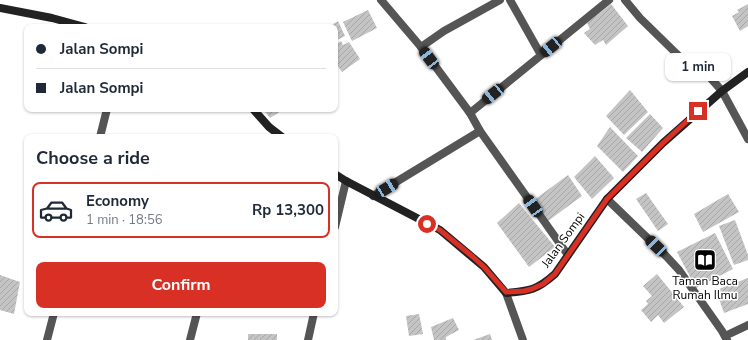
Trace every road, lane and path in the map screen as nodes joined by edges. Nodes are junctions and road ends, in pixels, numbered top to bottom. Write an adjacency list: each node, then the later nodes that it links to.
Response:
1 (380, 0): 8 (street)
2 (500, 0): 8 (street)
3 (510, 0): 9 (street)
4 (609, 0): 9 (street)
5 (625, 0): 11 (street)
6 (0, 8): 7 (street)
7 (74, 24)
8 (420, 47): 14 (street)
9 (541, 55): 14 (street)
10 (748, 72): 11 (street, Jalan Sompi)
11 (722, 90): 18 (street); 22 (street, Jalan Sompi)
12 (106, 112): 16 (street)
13 (256, 112): 17 (street)
14 (470, 113): 15 (street)
15 (480, 131): 21 (street); 24 (street)
16 (101, 134)
17 (278, 134)
18 (748, 139)
19 (338, 176): 20 (street)
20 (346, 181): 21 (street); 23 (street)
21 (373, 196): 25 (street)
22 (607, 199): 24 (street, Jalan Sompi); 30 (street)
23 (338, 214)
24 (568, 255): 25 (street, Jalan Sompi)
25 (506, 292): 34 (street)
26 (53, 316): 31 (street)
27 (196, 316): 32 (street)
28 (313, 316): 33 (street)
29 (748, 324): 30 (street)
30 (726, 338)
31 (47, 340)
32 (190, 340)
33 (308, 340)
34 (522, 340)

